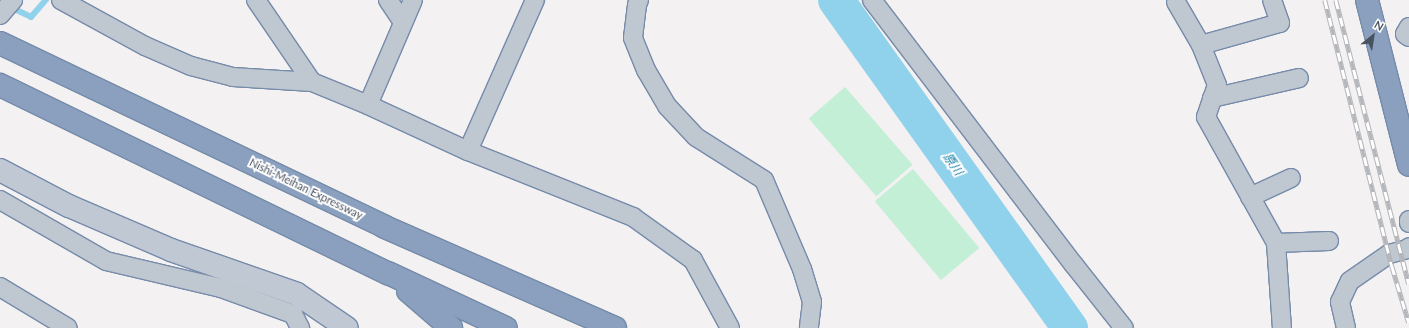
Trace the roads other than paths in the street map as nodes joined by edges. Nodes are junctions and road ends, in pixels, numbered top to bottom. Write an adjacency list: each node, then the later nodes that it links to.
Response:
1 (13, 0): 12 (street)
2 (61, 0): 19 (street)
3 (256, 0): 19 (street)
4 (388, 0): 13 (street)
5 (413, 0): 13 (street)
6 (536, 0): 23 (street)
7 (639, 0): 41 (street)
8 (872, 0): 42 (street)
9 (1272, 0): 17 (street)
10 (1366, 0): 24 (highway)
11 (1176, 2): 17 (street)
12 (0, 15)
13 (403, 22): 22 (street)
14 (1409, 27): 15 (street)
15 (1409, 37)
16 (0, 42): 39 (highway, Nishi-Meihan Expressway)
17 (1201, 46): 21 (street)
18 (1299, 78): 21 (street)
19 (312, 82): 22 (street)
20 (8, 89): 32 (highway)
21 (1212, 98): 27 (street)
22 (368, 105): 23 (street)
23 (468, 151): 40 (street)
24 (1409, 164)
25 (0, 170): 36 (street)
26 (1291, 178): 27 (street)
27 (1250, 197): 30 (street)
28 (0, 200): 35 (street)
29 (1329, 241): 30 (street)
30 (1276, 244): 43 (street)
31 (1409, 247): 44 (street)
32 (388, 273): 37 (highway); 38 (highway)
33 (0, 287): 34 (street)
34 (68, 328)
35 (300, 328)
36 (347, 328)
37 (451, 328)
38 (506, 328)
39 (615, 328)
40 (730, 328)
41 (810, 328)
42 (1124, 328)
43 (1282, 328)
44 (1346, 328)

